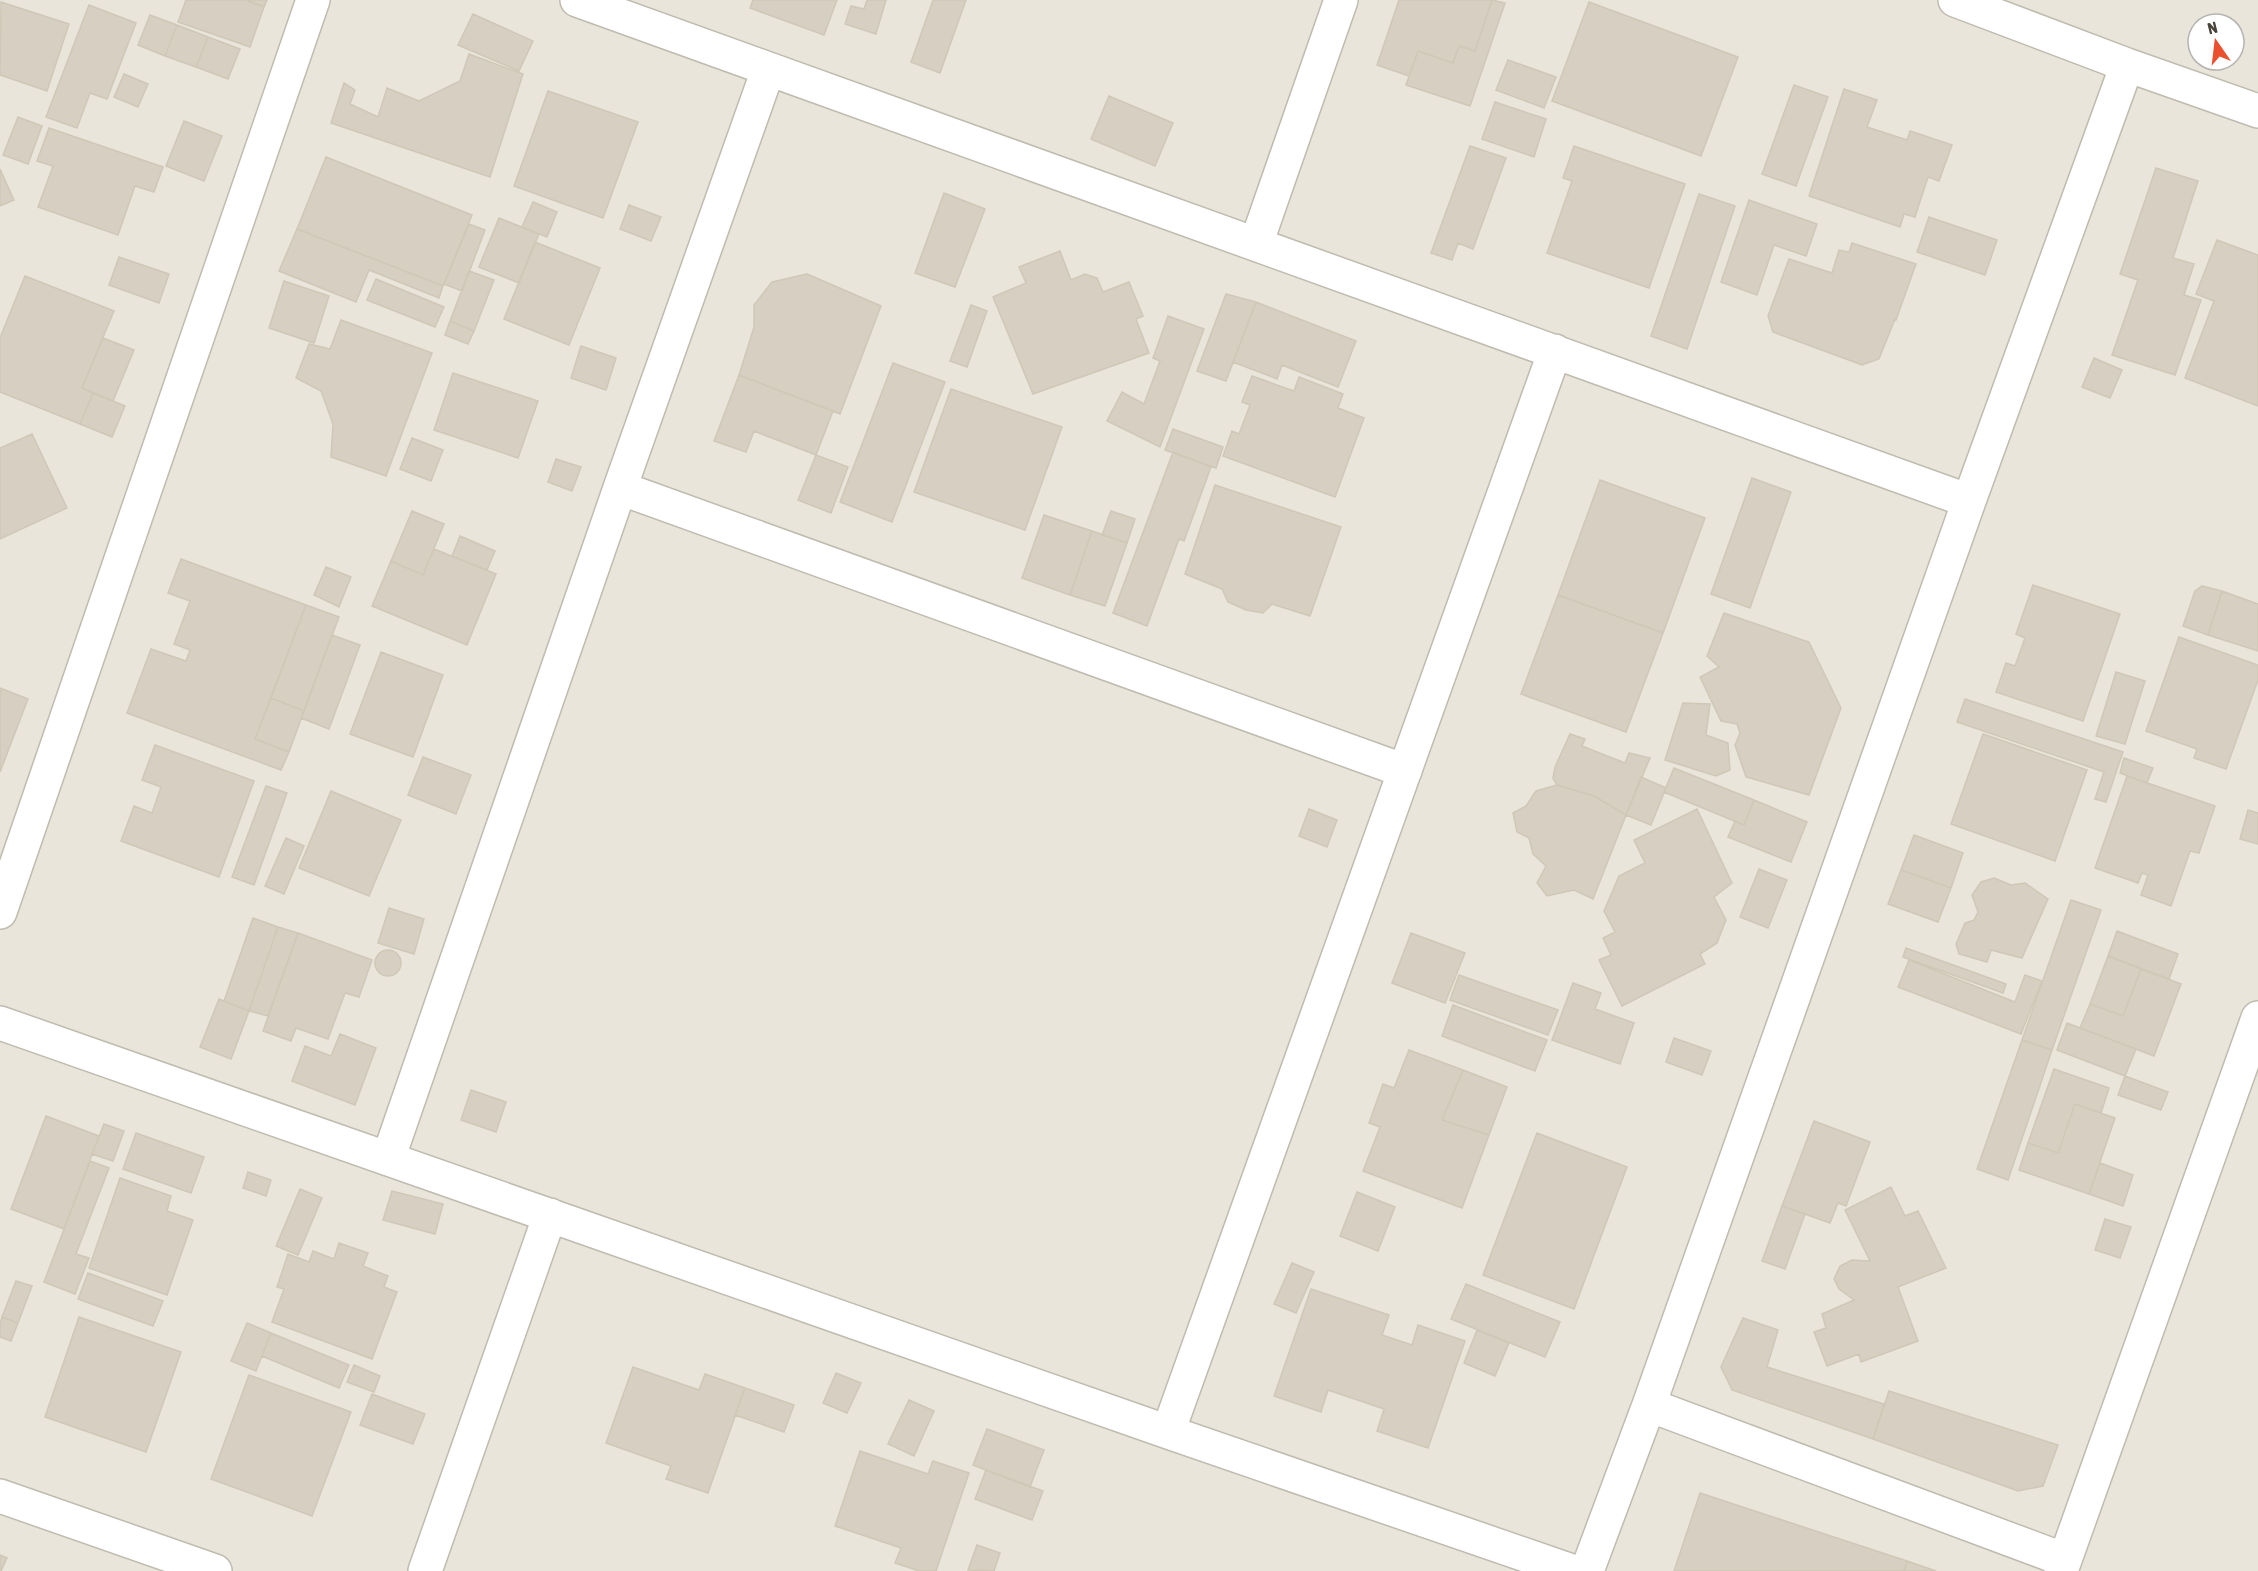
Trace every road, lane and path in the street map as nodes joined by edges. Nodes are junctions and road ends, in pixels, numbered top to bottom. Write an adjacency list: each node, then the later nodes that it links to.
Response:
1 (313, 0): 13 (street)
2 (577, 0): 6 (street)
3 (1341, 0): 8 (street)
4 (1955, 0): 5 (street)
5 (2127, 65): 7 (street); 11 (street)
6 (768, 70): 8 (street); 10 (street)
7 (2258, 111)
8 (1256, 244): 9 (street)
9 (1555, 351): 11 (street); 12 (street)
10 (620, 488): 12 (street); 16 (street)
11 (1969, 501): 18 (street)
12 (1405, 771): 19 (street)
13 (0, 912)
14 (2258, 1018): 21 (street)
15 (0, 1023): 16 (street)
16 (388, 1159): 17 (street)
17 (550, 1215): 19 (street); 23 (street)
18 (1649, 1405): 21 (street); 25 (street)
19 (1168, 1432): 24 (street)
20 (0, 1496): 22 (street)
21 (2063, 1565)
22 (215, 1571)
23 (425, 1571)
24 (1572, 1571)
25 (1587, 1571)

